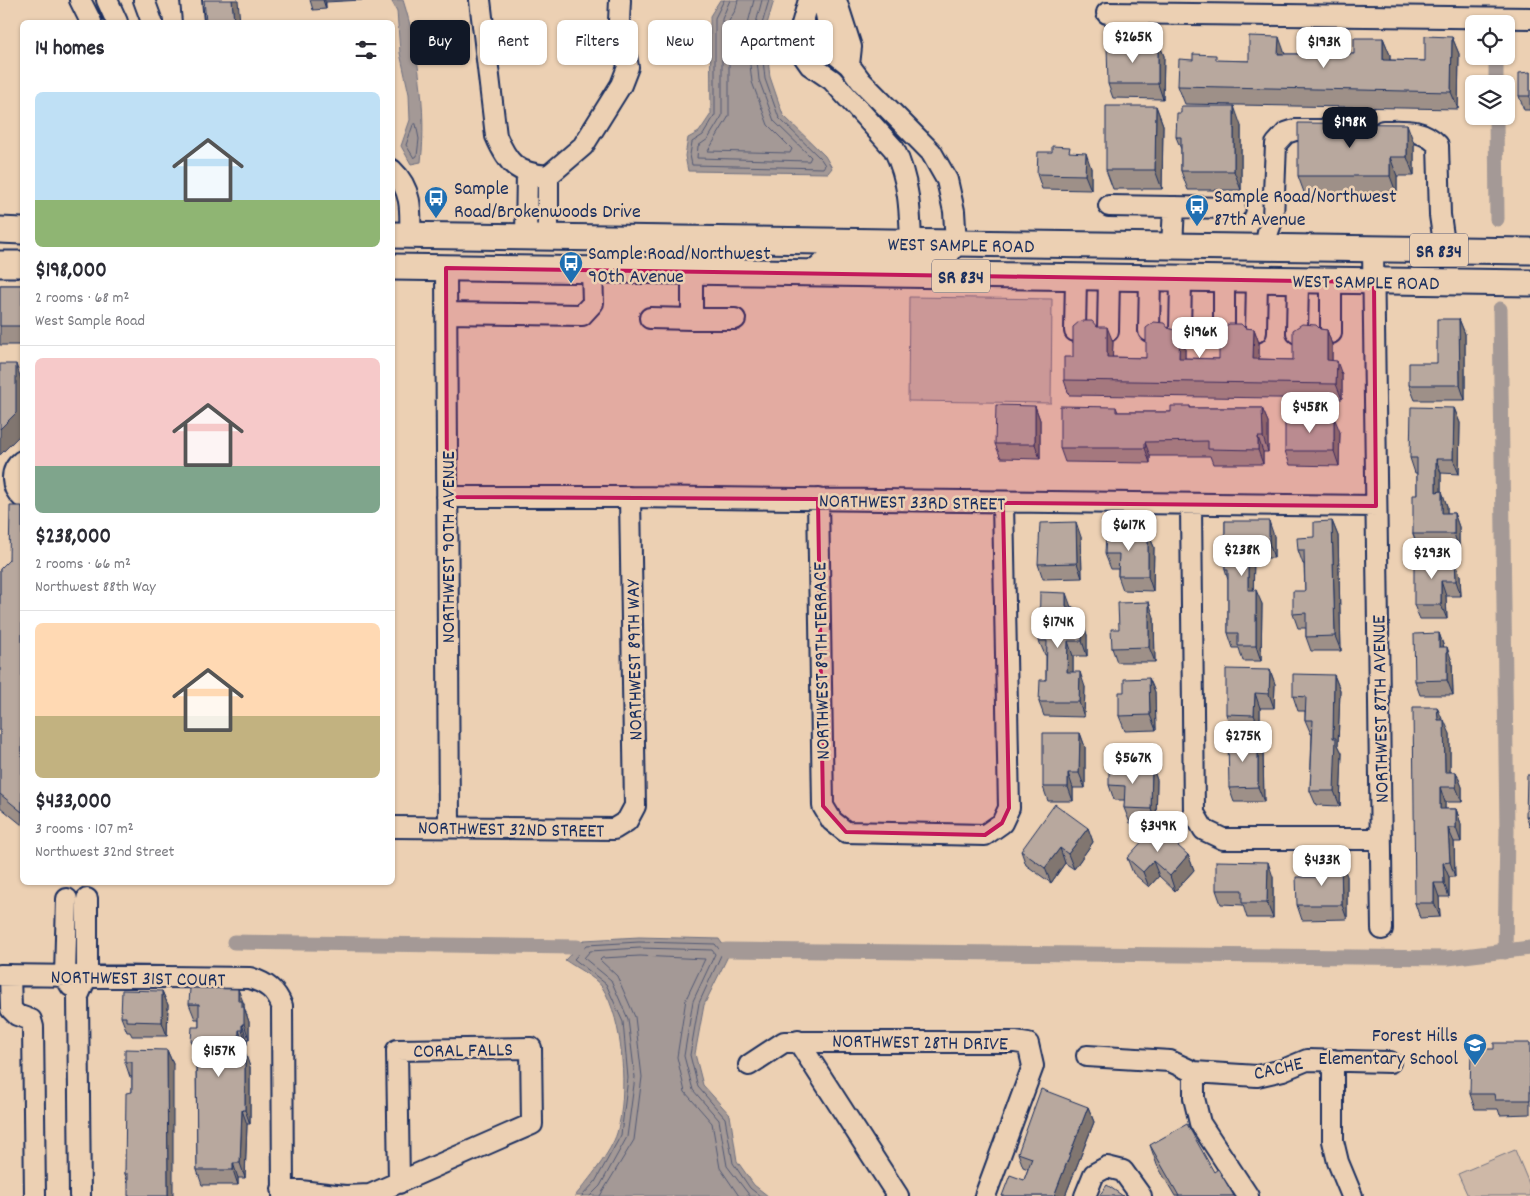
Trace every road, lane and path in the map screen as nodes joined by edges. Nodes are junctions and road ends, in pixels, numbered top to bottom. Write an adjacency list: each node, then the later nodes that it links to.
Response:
1 (80, 0): 16 (street)
2 (107, 0): 17 (street)
3 (144, 0): 18 (street)
4 (191, 0): 19 (street)
5 (480, 0): 24 (street)
6 (620, 0): 26 (street)
7 (808, 0): 21 (street)
8 (823, 0): 20 (street)
9 (836, 0): 20 (street)
10 (1191, 7): 11 (street); 14 (street)
11 (1295, 8): 12 (street)
12 (1328, 8): 13 (street)
13 (1447, 8): 15 (street)
14 (1107, 13)
15 (1530, 18)
16 (90, 20)
17 (116, 20)
18 (151, 20)
19 (193, 20)
20 (849, 65): 21 (street); 36 (street)
21 (832, 80): 35 (street)
22 (1345, 130): 38 (street)
23 (1365, 131): 40 (street)
24 (527, 173): 26 (street); 32 (street)
25 (395, 174): 34 (street)
26 (548, 176): 32 (street)
27 (1109, 206): 28 (street)
28 (1174, 207): 29 (street); 37 (street)
29 (1235, 208)
30 (0, 230): 31 (main road)
31 (20, 230)
32 (537, 237): 33 (main road, WEST SAMPLE ROAD / SR 834); 34 (main road, WEST SAMPLE ROAD / SR 834)
33 (645, 240): 35 (main road, WEST SAMPLE ROAD / SR 834); 45 (main road)
34 (398, 241)
35 (911, 243): 36 (main road, WEST SAMPLE ROAD / SR 834)
36 (956, 244): 37 (main road, WEST SAMPLE ROAD / SR 834); 48 (street)
37 (1172, 246): 38 (main road, WEST SAMPLE ROAD / SR 834)
38 (1266, 248): 39 (main road, WEST SAMPLE ROAD / SR 834)
39 (1373, 249): 40 (main road, WEST SAMPLE ROAD / SR 834); 57 (street, NORTHWEST 87TH AVENUE)
40 (1444, 250): 41 (main road, WEST SAMPLE ROAD / SR 834)
41 (1530, 251)
42 (0, 264): 43 (main road)
43 (20, 264)
44 (395, 267): 45 (main road, WEST SAMPLE ROAD / SR 834)
45 (446, 268): 46 (main road, WEST SAMPLE ROAD / SR 834); 59 (street, NORTHWEST 90TH AVENUE)
46 (592, 270): 47 (main road, WEST SAMPLE ROAD / SR 834); 59 (street)
47 (692, 272): 48 (main road, WEST SAMPLE ROAD / SR 834); 61 (street)
48 (812, 273): 49 (main road, WEST SAMPLE ROAD / SR 834)
49 (1076, 278): 50 (main road, WEST SAMPLE ROAD / SR 834); 64 (street)
50 (1109, 278): 51 (main road, WEST SAMPLE ROAD / SR 834); 63 (street)
51 (1150, 278): 52 (main road, WEST SAMPLE ROAD / SR 834); 65 (street)
52 (1181, 279): 53 (main road, WEST SAMPLE ROAD / SR 834); 67 (street)
53 (1224, 279): 54 (main road, WEST SAMPLE ROAD / SR 834); 68 (street)
54 (1257, 280): 55 (main road, WEST SAMPLE ROAD / SR 834); 66 (street)
55 (1298, 280): 56 (main road, WEST SAMPLE ROAD / SR 834); 69 (street)
56 (1331, 281): 57 (main road, WEST SAMPLE ROAD / SR 834); 70 (street)
57 (1374, 282): 58 (main road, WEST SAMPLE ROAD / SR 834); 78 (street, NORTHWEST 87TH AVENUE)
58 (1530, 283)
59 (446, 313): 73 (street, NORTHWEST 90TH AVENUE)
60 (650, 318): 61 (street)
61 (692, 319): 62 (street)
62 (735, 319)
63 (1108, 330)
64 (1075, 331)
65 (1149, 332)
66 (1256, 332)
67 (1180, 333)
68 (1224, 333)
69 (1296, 333)
70 (1331, 333)
71 (20, 464): 72 (street)
72 (20, 495)
73 (447, 497): 74 (street, NORTHWEST 33RD STREET); 81 (street, NORTHWEST 90TH AVENUE)
74 (630, 497): 75 (street, NORTHWEST 33RD STREET); 79 (street, NORTHWEST 89TH WAY)
75 (818, 499): 76 (street, NORTHWEST 33RD STREET); 76 (street, NORTHWEST 89TH TERRACE)
76 (1003, 503): 77 (street, NORTHWEST 33RD STREET)
77 (1191, 505): 78 (street, NORTHWEST 33RD STREET); 82 (street)
78 (1376, 506): 82 (street, NORTHWEST 87TH AVENUE)
79 (627, 821): 81 (street, NORTHWEST 32ND STREET)
80 (395, 827): 81 (street, NORTHWEST 32ND STREET)
81 (449, 827)
82 (1380, 840): 85 (street, NORTHWEST 87TH AVENUE)
83 (67, 899): 87 (street)
84 (87, 899): 88 (street)
85 (1382, 929)
86 (5, 975): 87 (street, NORTHWEST 31ST COURT); 90 (street)
87 (65, 976): 88 (street, NORTHWEST 31ST COURT); 89 (street)
88 (87, 976): 89 (street); 98 (street, NORTHWEST 31ST COURT)
89 (78, 996): 100 (street)
90 (5, 1011): 99 (street)
91 (793, 1041): 95 (street); 102 (street); 103 (street); 104 (street, NORTHWEST 28TH DRIVE)
92 (1087, 1056): 96 (street, CACHE)
93 (1333, 1060): 94 (street, CACHE); 96 (street, CACHE); 108 (street, CACHE)
94 (1390, 1062)
95 (749, 1065)
96 (1194, 1072): 107 (street)
97 (399, 1183): 97 (street, CORAL FALLS); 101 (street, CORAL FALLS)
98 (283, 1192): 101 (street, CORAL FALLS)
99 (35, 1196)
100 (80, 1196)
101 (345, 1196)
102 (886, 1196)
103 (898, 1196)
104 (986, 1196)
105 (1085, 1196): 106 (street)
106 (1141, 1196)
107 (1248, 1196)
108 (1352, 1196)

